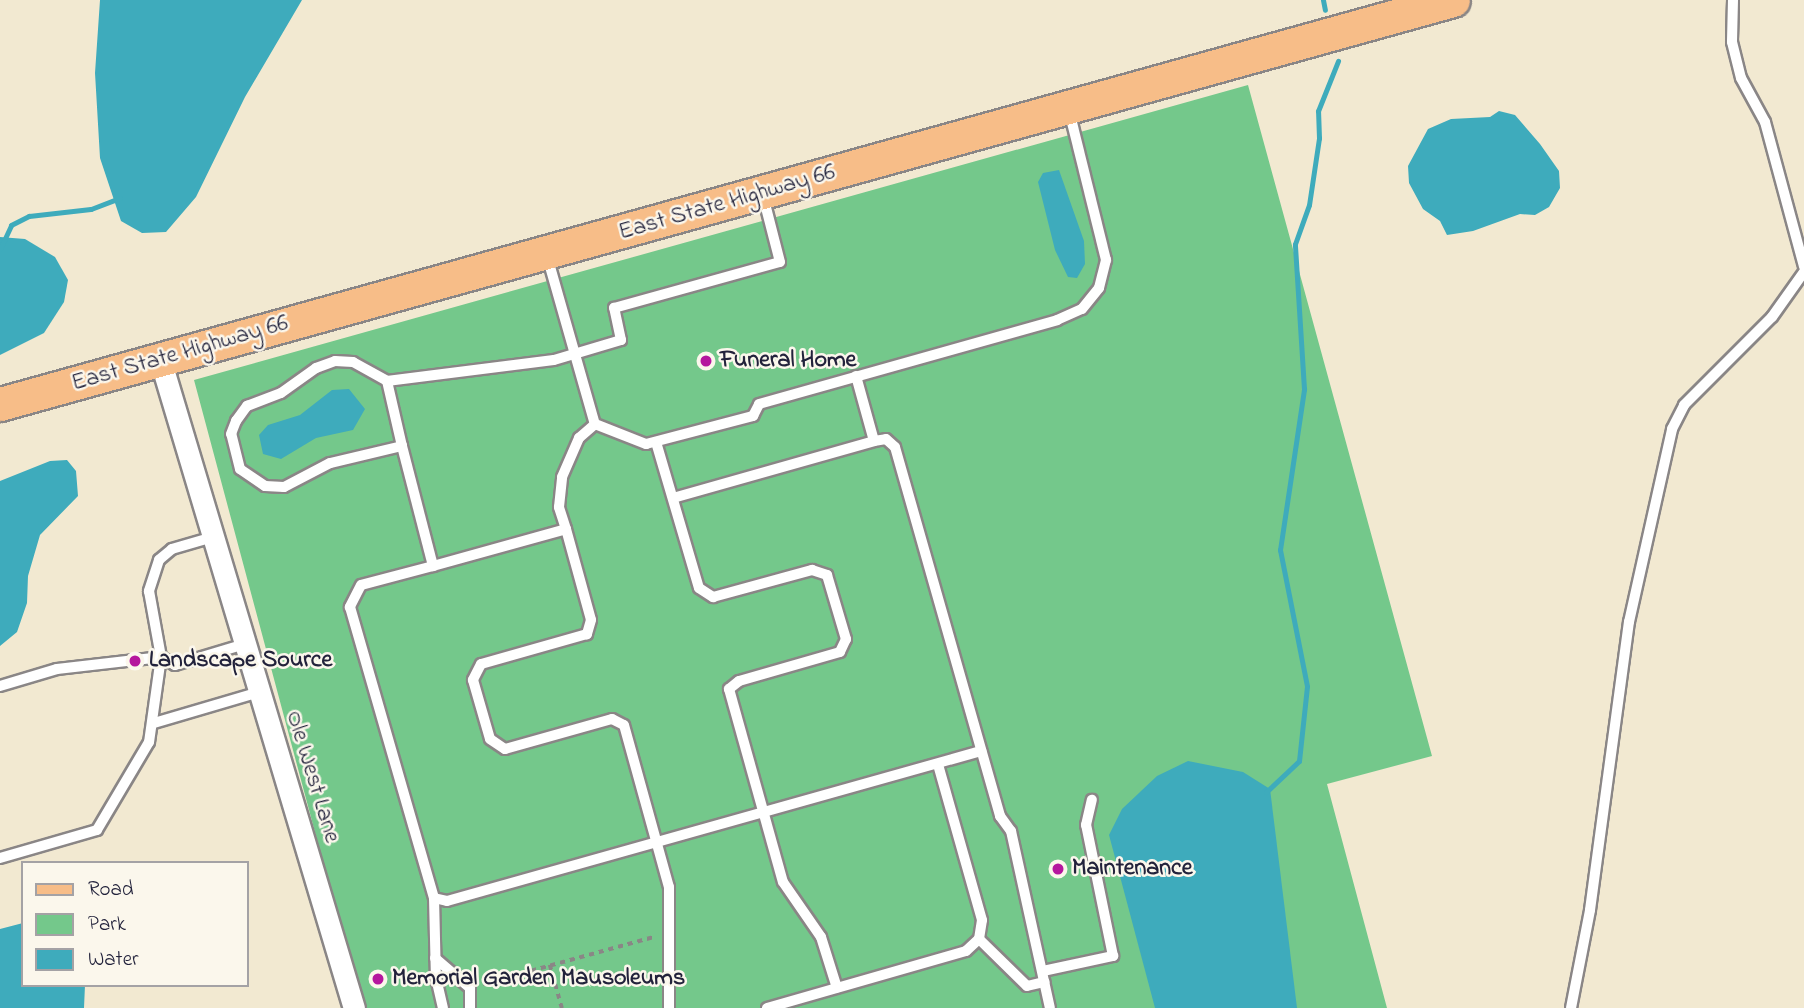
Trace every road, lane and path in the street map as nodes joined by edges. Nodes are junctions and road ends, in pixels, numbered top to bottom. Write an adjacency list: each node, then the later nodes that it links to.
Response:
1 (1453, 0): 3 (main road, East State Highway 66)
2 (1733, 0): 6 (lane)
3 (1068, 107): 4 (main road, East State Highway 66); 9 (lane)
4 (762, 193): 5 (main road, East State Highway 66); 7 (lane)
5 (546, 253): 7 (lane); 8 (main road, East State Highway 66)
6 (1804, 270): 47 (lane)
7 (574, 354): 10 (lane); 12 (lane)
8 (160, 359): 11 (main road, East State Highway 66); 18 (street, Ole West Lane)
9 (856, 376): 13 (lane); 14 (lane)
10 (387, 381): 15 (lane); 15 (lane)
11 (0, 404)
12 (595, 424): 14 (lane); 17 (lane)
13 (874, 440): 16 (lane); 25 (lane)
14 (656, 442): 16 (lane)
15 (402, 446): 19 (lane)
16 (673, 499): 28 (lane)
17 (566, 528): 19 (lane); 29 (lane)
18 (213, 537): 20 (street, Ole West Lane); 21 (lane)
19 (433, 565): 31 (lane)
20 (245, 644): 21 (lane); 23 (street, Ole West Lane)
21 (161, 657): 22 (lane); 24 (lane)
22 (0, 686)
23 (260, 692): 24 (lane); 40 (street, Ole West Lane)
24 (154, 723): 30 (lane)
25 (981, 751): 26 (lane); 36 (lane)
26 (938, 764): 28 (lane); 33 (lane)
27 (1092, 800): 36 (lane)
28 (763, 814): 29 (lane); 38 (lane)
29 (656, 842): 31 (lane); 32 (lane)
30 (0, 858)
31 (434, 898): 34 (lane)
32 (670, 932): 35 (path); 44 (lane)
33 (979, 939): 36 (lane); 38 (lane)
34 (435, 958): 37 (lane); 41 (lane)
35 (550, 965): 37 (path); 43 (path)
36 (1044, 977): 46 (lane)
37 (470, 988): 42 (lane)
38 (837, 988): 39 (lane)
39 (784, 1006): 45 (lane)
40 (354, 1008)
41 (443, 1008)
42 (470, 1008)
43 (562, 1008)
44 (669, 1008)
45 (767, 1008)
46 (1050, 1008)
47 (1571, 1008)

